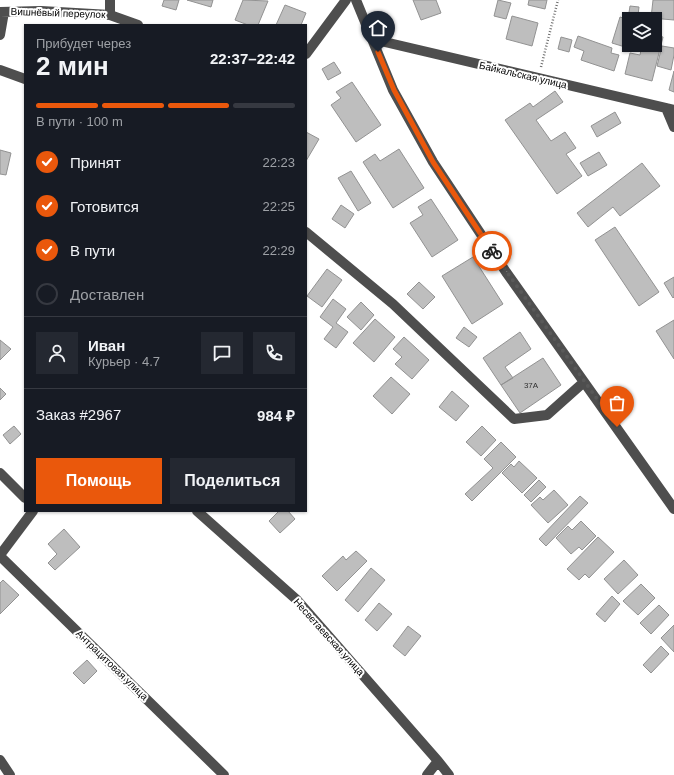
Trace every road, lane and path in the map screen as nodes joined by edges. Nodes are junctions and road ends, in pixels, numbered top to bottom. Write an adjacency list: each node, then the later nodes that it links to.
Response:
1 (110, 0): 6 (street)
2 (346, 0): 10 (street)
3 (356, 0): 9 (street)
4 (558, 0): 12 (path)
5 (2, 12): 6 (street, Вишнёвый переулок); 8 (street)
6 (110, 15): 7 (street, Вишнёвый переулок)
7 (135, 24)
8 (0, 35)
9 (372, 39): 12 (street, Байкальская улица); 17 (street)
10 (307, 53)
11 (0, 70): 13 (street)
12 (538, 78): 14 (street, Байкальская улица)
13 (24, 79)
14 (670, 109): 15 (street)
15 (674, 127)
16 (307, 233): 17 (street)
17 (584, 382): 20 (street)
18 (0, 473): 19 (street)
19 (24, 497)
20 (674, 509)
21 (32, 512): 23 (street)
22 (198, 512): 25 (street, Несветаевская улица)
23 (0, 555): 27 (street, Антрацитовая улица)
24 (0, 760): 26 (street)
25 (438, 762): 28 (street); 29 (street, Несветаевская улица)
26 (10, 775)
27 (224, 775)
28 (428, 775)
29 (449, 775)

